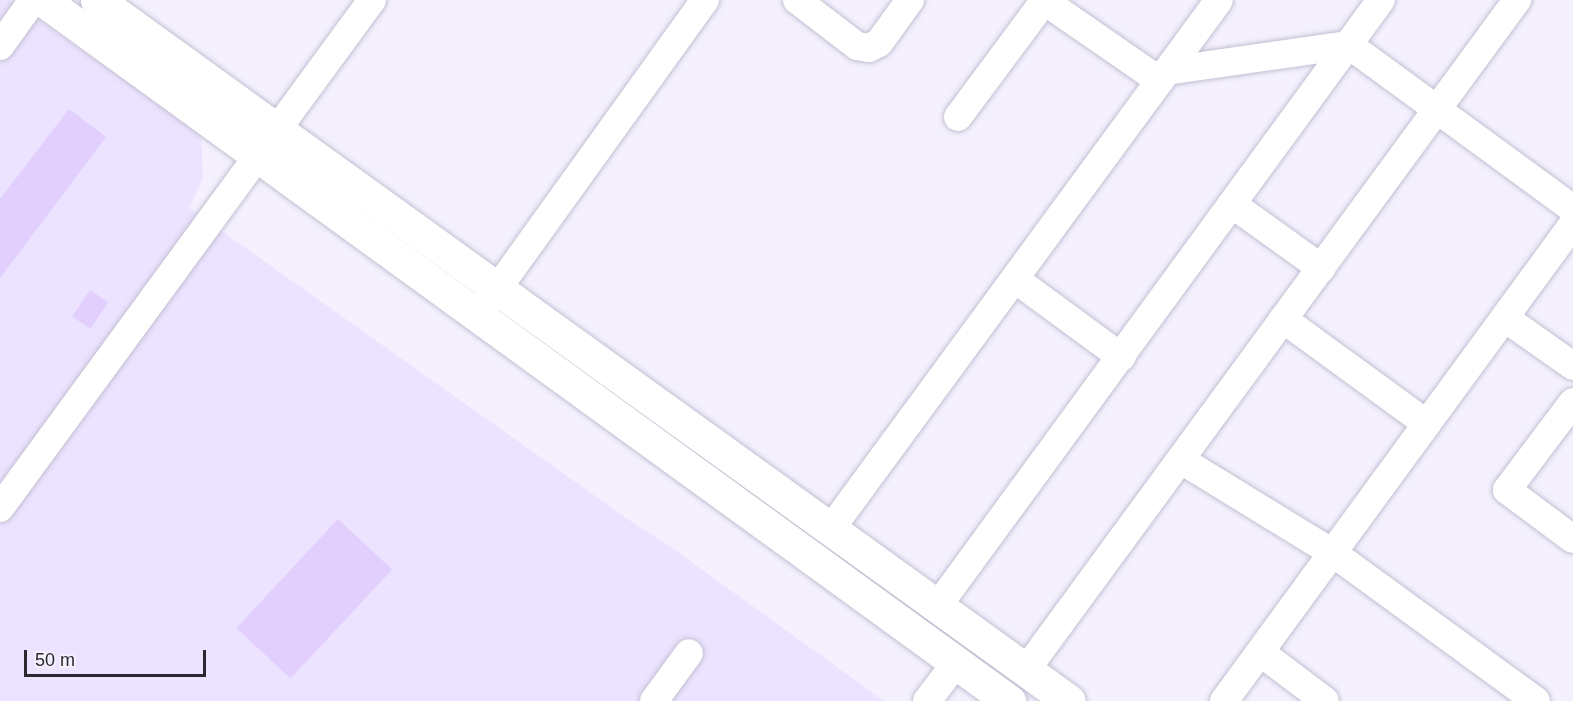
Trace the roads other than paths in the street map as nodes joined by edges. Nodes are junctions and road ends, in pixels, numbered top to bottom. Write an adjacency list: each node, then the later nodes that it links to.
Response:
1 (33, 0): 13 (street)
2 (44, 0): 17 (main road)
3 (97, 0): 17 (main road)
4 (372, 0): 17 (street)
5 (705, 0): 23 (street)
6 (797, 0): 7 (street)
7 (910, 0)
8 (1044, 0): 14 (street); 16 (street)
9 (1219, 0): 14 (street)
10 (1381, 0): 12 (street)
11 (1517, 0): 15 (street)
12 (1348, 45): 14 (street); 15 (street); 18 (street)
13 (0, 46)
14 (1163, 76): 22 (street)
15 (1437, 110): 19 (street); 21 (street)
16 (958, 117)
17 (266, 142): 23 (main road); 24 (main road); 32 (street)
18 (1233, 204): 21 (street); 27 (street)
19 (1573, 209)
20 (1573, 224): 25 (street)
21 (1321, 268): 26 (street)
22 (1015, 279): 27 (street); 33 (street)
23 (497, 289): 24 (street); 33 (main road)
24 (478, 315): 39 (main road)
25 (1505, 318): 28 (street); 30 (street)
26 (1284, 319): 30 (street); 31 (street)
27 (1120, 357): 36 (street)
28 (1573, 366)
29 (1573, 402): 34 (street)
30 (1427, 424): 35 (street)
31 (1181, 460): 35 (street); 40 (street)
32 (0, 508)
33 (831, 530): 36 (main road)
34 (1573, 539)
35 (1333, 553): 37 (street); 47 (street)
36 (938, 607): 40 (main road)
37 (1260, 652): 45 (street); 46 (street)
38 (689, 653): 41 (street)
39 (956, 663): 42 (street); 43 (main road)
40 (1026, 670): 44 (main road)
41 (654, 701)
42 (927, 701)
43 (1009, 701)
44 (1069, 701)
45 (1224, 701)
46 (1325, 701)
47 (1536, 701)

